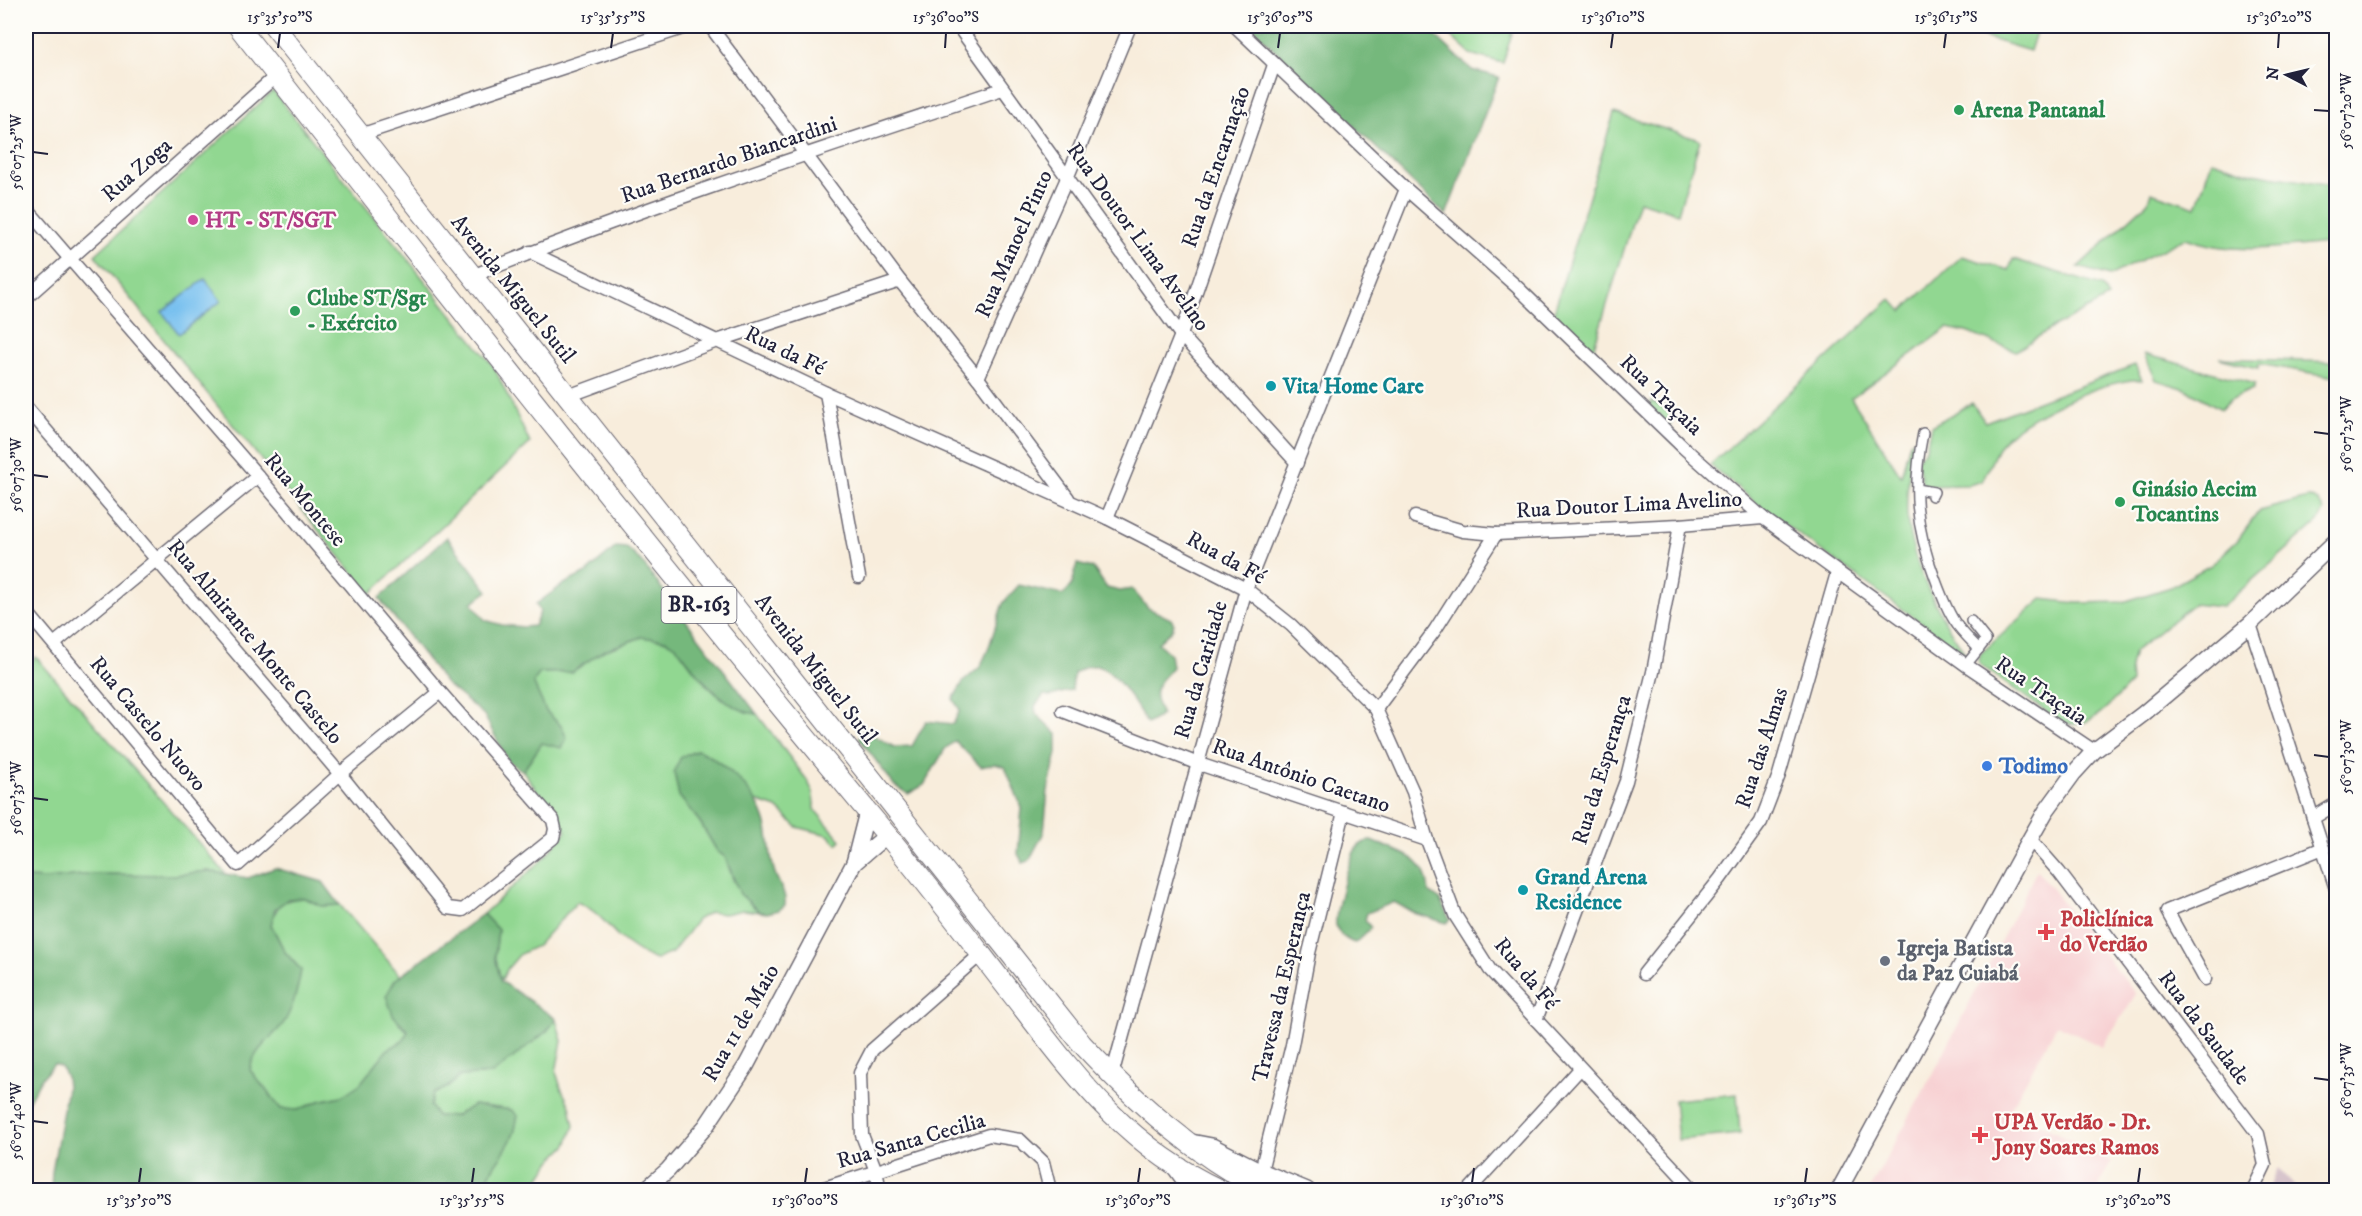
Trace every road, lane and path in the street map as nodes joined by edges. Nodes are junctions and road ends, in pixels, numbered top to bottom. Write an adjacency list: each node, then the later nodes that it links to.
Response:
1 (238, 26): 9 (highway, BR-163)
2 (274, 26): 11 (highway, Avenida Miguel Sutil / BR-163)
3 (689, 26): 11 (street)
4 (710, 26): 12 (street)
5 (958, 26): 10 (street, Rua Doutor Lima Avelino)
6 (1130, 26): 13 (street, Rua Manoel Pinto)
7 (1235, 26): 8 (street, Rua Traçaia)
8 (1274, 65): 14 (street, Rua Traçaia); 21 (street, Rua da Encarnação)
9 (277, 75): 17 (street, Rua Zoga); 56 (highway, BR-163)
10 (1002, 89): 12 (street, Rua Bernardo Biancardini); 13 (street, Rua Doutor Lima Avelino)
11 (360, 135): 18 (highway, Avenida Miguel Sutil / BR-163)
12 (805, 155): 16 (street, Rua Bernardo Biancardini); 19 (street)
13 (1068, 176): 21 (street, Rua Doutor Lima Avelino); 23 (street, Rua Manoel Pinto)
14 (1406, 189): 28 (street, Rua da Caridade); 35 (street, Rua Traçaia)
15 (26, 208): 17 (street, Rua Montese)
16 (530, 252): 18 (street, Rua Bernardo Biancardini); 22 (street, Rua da Fé)
17 (68, 258): 20 (street, Rua Zoga); 29 (street, Rua Montese)
18 (472, 276): 25 (highway, Avenida Miguel Sutil / BR-163)
19 (900, 281): 22 (street); 23 (street)
20 (26, 298)
21 (1182, 334): 28 (street, Rua Doutor Lima Avelino); 34 (street, Rua da Encarnação)
22 (717, 341): 24 (street, Rua da Fé); 25 (street)
23 (978, 378): 32 (street)
24 (826, 393): 32 (street, Rua da Fé); 41 (street)
25 (568, 396): 71 (highway, Avenida Miguel Sutil / BR-163)
26 (26, 407): 39 (street, Rua Almirante Monte Castelo)
27 (1923, 433): 30 (street)
28 (1297, 463): 42 (street, Rua da Caridade)
29 (258, 476): 39 (street); 49 (street, Rua Montese)
30 (1917, 489): 31 (street); 47 (street)
31 (1932, 496)
32 (1070, 501): 34 (street, Rua da Fé)
33 (1415, 517): 37 (street, Rua Doutor Lima Avelino)
34 (1107, 518): 42 (street, Rua da Fé)
35 (1763, 518): 36 (street, Rua Doutor Lima Avelino); 40 (street, Rua Traçaia)
36 (1680, 525): 37 (street, Rua Doutor Lima Avelino); 69 (street, Rua da Esperança)
37 (1496, 534): 50 (street, Rua Doutor Lima Avelino)
38 (2337, 541): 45 (street)
39 (157, 559): 46 (street); 54 (street, Rua Almirante Monte Castelo)
40 (1837, 573): 48 (street, Rua Traçaia); 67 (street, Rua das Almas)
41 (859, 577)
42 (1245, 589): 50 (street, Rua da Fé); 53 (street, Rua da Caridade)
43 (26, 611): 46 (street, Rua Castelo Nuovo)
44 (1971, 621): 47 (street)
45 (2250, 624): 52 (street); 58 (street)
46 (54, 644): 54 (street, Rua Castelo Nuovo)
47 (1978, 649): 48 (street)
48 (1966, 665): 52 (street, Rua Traçaia)
49 (440, 692): 54 (street); 65 (street, Rua Montese)
50 (1376, 709): 61 (street, Rua da Fé)
51 (1063, 711): 53 (street, Rua Antônio Caetano)
52 (2094, 751): 60 (street)
53 (1196, 763): 57 (street, Rua Antônio Caetano); 71 (street, Rua da Caridade)
54 (340, 774): 65 (street, Rua Almirante Monte Castelo)
55 (2337, 804): 58 (street)
56 (867, 812): 59 (highway, BR-163); 63 (street, Rua 11 de Maio)
57 (1344, 813): 61 (street, Rua Antônio Caetano); 74 (street, Travessa da Esperança)
58 (2313, 818): 62 (street)
59 (887, 835): 63 (street, Rua 11 de Maio); 66 (highway, BR-163)
60 (2030, 839): 84 (street); 85 (street, Rua da Saudade)
61 (1427, 840): 69 (street, Rua da Fé)
62 (2323, 848): 64 (street); 68 (street)
63 (854, 863): 76 (street, Rua 11 de Maio)
64 (2337, 889)
65 (448, 908)
66 (981, 954): 72 (highway, BR-163); 73 (street)
67 (1644, 974)
68 (2205, 979)
69 (1536, 1020): 70 (street, Rua da Fé)
70 (1580, 1069): 75 (street, Rua da Fé); 83 (street)
71 (1112, 1075): 74 (highway, Avenida Miguel Sutil / BR-163)
72 (1176, 1169): 80 (street); 81 (highway, BR-163)
73 (876, 1171): 77 (street, Rua Santa Cecilia); 78 (street); 79 (street, Rua Santa Cecilia)
74 (1262, 1181): 82 (street)
75 (1694, 1190)
76 (645, 1191)
77 (818, 1191)
78 (880, 1191)
79 (1050, 1191)
80 (1195, 1191)
81 (1220, 1191)
82 (1307, 1191)
83 (1468, 1191)
84 (1839, 1191)
85 (2253, 1191)

